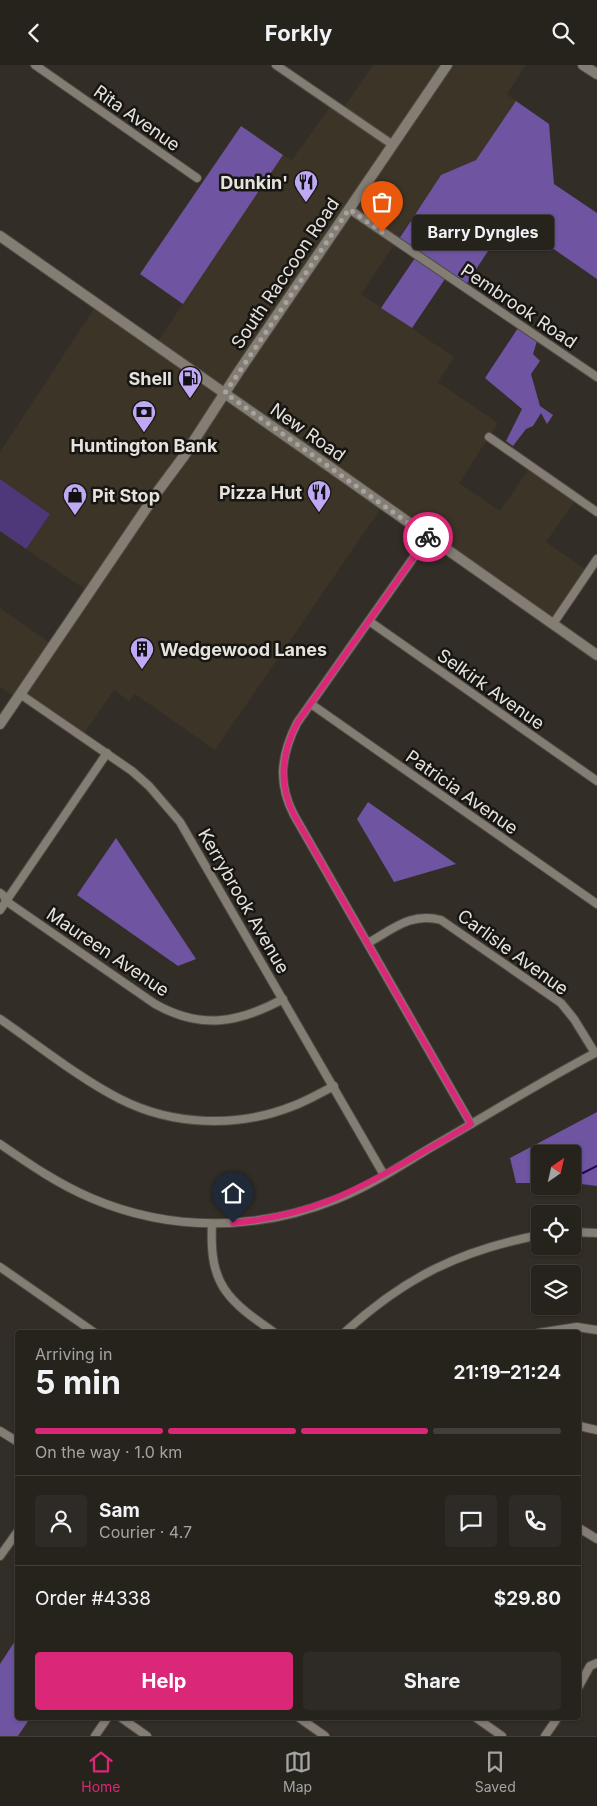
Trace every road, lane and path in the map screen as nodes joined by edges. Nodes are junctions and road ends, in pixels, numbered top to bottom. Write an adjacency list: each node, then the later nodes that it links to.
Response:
1 (35, 65): 7 (street, Rita Avenue)
2 (276, 65): 6 (street)
3 (447, 65): 6 (street, South Raccoon Road)
4 (583, 65): 5 (street)
5 (597, 74)
6 (393, 145): 8 (street, South Raccoon Road)
7 (197, 178)
8 (349, 209): 10 (street, Pembrook Road); 11 (street, South Raccoon Road)
9 (0, 236): 11 (street, New Road)
10 (597, 377)
11 (225, 393): 14 (street, New Road); 19 (street, South Raccoon Road)
12 (489, 437): 13 (street)
13 (597, 512)
14 (428, 537): 16 (street); 17 (street, New Road)
15 (597, 559): 17 (street)
16 (369, 621): 20 (street); 23 (street, Selkirk Avenue)
17 (553, 624): 18 (street, New Road)
18 (597, 655)
19 (20, 694): 21 (street, South Raccoon Road); 22 (street, Kerrybrook Avenue)
20 (311, 703): 26 (street, Patricia Avenue); 28 (street)
21 (0, 724)
22 (107, 753): 25 (street); 29 (street, Kerrybrook Avenue)
23 (597, 781)
24 (0, 893): 25 (street, Maureen Avenue)
25 (3, 903): 27 (street); 29 (street, Maureen Avenue)
26 (597, 905)
27 (0, 910)
28 (368, 943): 31 (street, Carlisle Avenue); 33 (street)
29 (283, 999): 32 (street, Kerrybrook Avenue)
30 (0, 1019): 32 (street)
31 (596, 1052): 33 (street)
32 (334, 1086): 35 (street, Kerrybrook Avenue)
33 (471, 1124): 35 (street)
34 (0, 1144): 36 (street)
35 (384, 1175): 36 (street)
36 (212, 1224): 42 (street)
37 (581, 1232): 38 (street)
38 (597, 1233)
39 (531, 1237): 43 (street)
40 (0, 1267): 41 (street)
41 (91, 1330)
42 (271, 1330)
43 (348, 1330)
44 (558, 1330): 45 (street)
45 (597, 1330)
46 (581, 1426): 47 (street)
47 (597, 1430)
48 (0, 1431): 49 (street)
49 (15, 1440)
50 (581, 1529): 52 (street)
51 (15, 1535): 53 (street)
52 (597, 1539)
53 (0, 1556)
54 (597, 1663): 55 (street)
55 (581, 1683)
56 (106, 1720): 61 (street)
57 (124, 1720): 62 (street)
58 (302, 1720): 63 (street)
59 (479, 1720): 64 (street)
60 (556, 1720): 65 (street)
61 (95, 1736)
62 (147, 1736)
63 (324, 1736)
64 (502, 1736)
65 (545, 1736)

